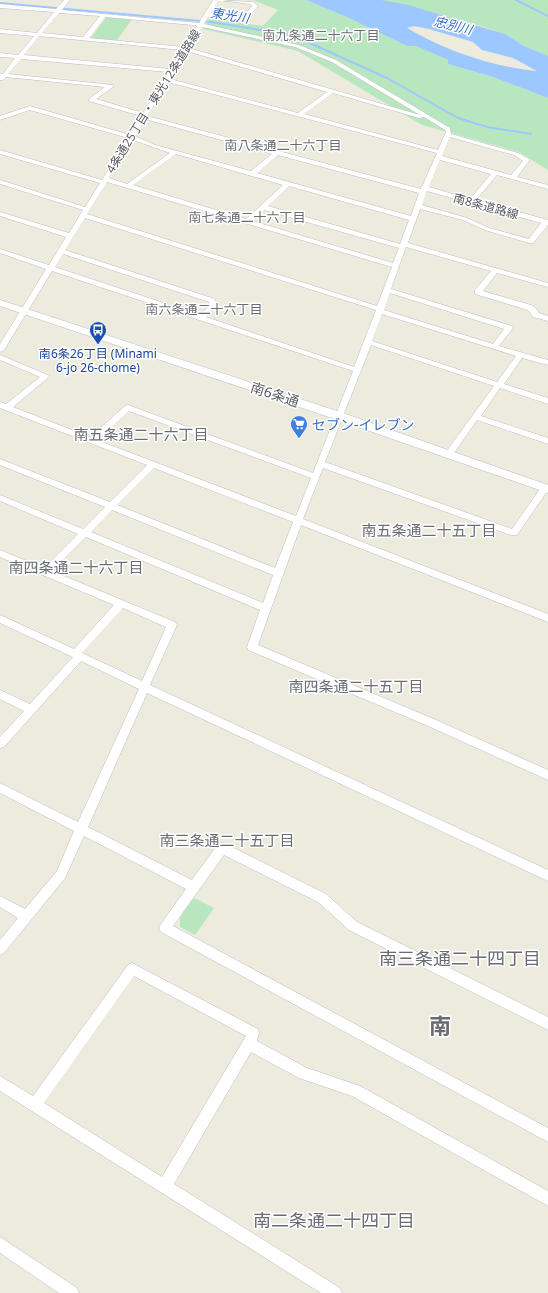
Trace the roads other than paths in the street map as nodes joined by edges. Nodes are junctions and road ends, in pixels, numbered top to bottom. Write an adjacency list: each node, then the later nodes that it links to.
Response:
1 (67, 0): 5 (street)
2 (216, 0): 7 (street)
3 (221, 0): 7 (street)
4 (0, 6): 5 (street, 4条通25丁目・東光12条道路線)
5 (59, 9): 6 (street, 4条通25丁目・東光12条道路線); 7 (street); 9 (street)
6 (104, 15): 7 (street, 4条通25丁目・東光12条道路線); 10 (street)
7 (203, 20): 11 (street, 4条通25丁目・東光12条道路線); 21 (street)
8 (0, 31): 9 (street)
9 (38, 35): 10 (street); 13 (street)
10 (85, 39): 11 (street)
11 (185, 49): 14 (street, 4条通25丁目・東光12条道路線); 17 (street)
12 (0, 55): 13 (street)
13 (20, 57): 14 (street); 15 (street)
14 (172, 71): 16 (street, 4条通25丁目・東光12条道路線)
15 (1, 77): 19 (street, 南8条道路線)
16 (166, 80): 18 (street); 19 (street, 4条通25丁目・東光12条道路線)
17 (331, 92): 18 (street); 21 (street)
18 (299, 115): 27 (street)
19 (144, 116): 23 (street, 4条通25丁目・東光12条道路線); 26 (street, 南8条道路線)
20 (0, 118): 23 (street)
21 (431, 119): 22 (street)
22 (448, 135): 27 (street); 30 (street)
23 (131, 137): 25 (street); 31 (street, 4条通25丁目・東光12条道路線)
24 (0, 152): 31 (street)
25 (175, 152): 29 (street); 34 (street)
26 (278, 153): 29 (street); 36 (street, 南8条道路線)
27 (438, 154): 28 (street); 36 (street)
28 (495, 173): 30 (street); 37 (street)
29 (252, 174): 33 (street)
30 (512, 178): 35 (street)
31 (104, 180): 34 (street); 40 (street, 4条通25丁目・東光12条道路線)
32 (0, 182): 40 (street)
33 (288, 184): 39 (street); 42 (street)
34 (128, 186): 43 (street)
35 (548, 187)
36 (424, 190): 37 (street, 南8条道路線); 38 (street)
37 (472, 202): 44 (street, 南8条道路線)
38 (418, 206): 42 (street); 44 (street)
39 (264, 207): 43 (street); 46 (street)
40 (84, 212): 45 (street, 4条通25丁目・東光12条道路線); 55 (street)
41 (0, 214): 45 (street)
42 (413, 219): 46 (street)
43 (247, 222): 49 (street)
44 (547, 222)
45 (70, 236): 48 (street, 4条通25丁目・東光12条道路線)
46 (403, 245): 49 (street); 51 (street)
47 (0, 251): 50 (street)
48 (61, 251): 50 (street, 4条通25丁目・東光12条道路線); 57 (street)
49 (396, 266): 53 (street)
50 (50, 267): 56 (street, 4条通25丁目・東光12条道路線); 57 (street)
51 (496, 270): 52 (street); 58 (street)
52 (548, 285)
53 (386, 290): 55 (street); 60 (street)
54 (0, 303): 56 (street, 南6条通)
55 (379, 310): 59 (street); 60 (street)
56 (24, 311): 61 (street, 4条通25丁目・東光12条道路線); 69 (street, 南6条通)
57 (201, 318): 65 (street)
58 (548, 319)
59 (368, 342): 65 (street); 66 (street)
60 (495, 346): 62 (street)
61 (0, 350)
62 (520, 355): 64 (street); 66 (street)
63 (0, 357): 68 (street)
64 (548, 363)
65 (357, 370): 69 (street)
66 (500, 386): 67 (street); 70 (street)
67 (548, 401)
68 (4, 407): 71 (street)
69 (340, 416): 73 (street, 南6条通); 76 (street)
70 (476, 417): 72 (street); 73 (street)
71 (91, 441): 75 (street); 77 (street)
72 (548, 441)
73 (449, 454): 78 (street, 南6条通)
74 (0, 462): 80 (street)
75 (152, 464): 80 (street); 81 (street)
76 (321, 464): 77 (street); 78 (street)
77 (316, 477): 81 (street)
78 (547, 489)
79 (0, 498): 82 (street)
80 (111, 506): 82 (street); 85 (street)
81 (298, 522): 85 (street); 88 (street)
82 (85, 532): 84 (street); 87 (street)
83 (0, 553): 84 (street)
84 (46, 572): 86 (street)
85 (278, 573): 87 (street)
86 (121, 604): 90 (street); 91 (street)
87 (266, 608): 95 (street)
88 (548, 618)
89 (0, 619): 90 (street)
90 (78, 655): 91 (street); 93 (street)
91 (143, 687): 97 (street); 98 (street)
92 (0, 694): 93 (street)
93 (31, 710): 94 (street)
94 (0, 744)
95 (548, 775)
96 (0, 788): 97 (street)
97 (80, 830): 99 (street); 101 (street)
98 (548, 876)
99 (194, 887): 103 (street); 107 (street)
100 (0, 901): 101 (street)
101 (26, 916): 102 (street)
102 (0, 949)
103 (548, 1024)
104 (249, 1044): 106 (street); 108 (street); 109 (street)
105 (0, 1083): 106 (street)
106 (34, 1105): 108 (street)
107 (548, 1135)
108 (164, 1187): 112 (street)
109 (548, 1199)
110 (0, 1244): 111 (street)
111 (72, 1293)
112 (335, 1293)

